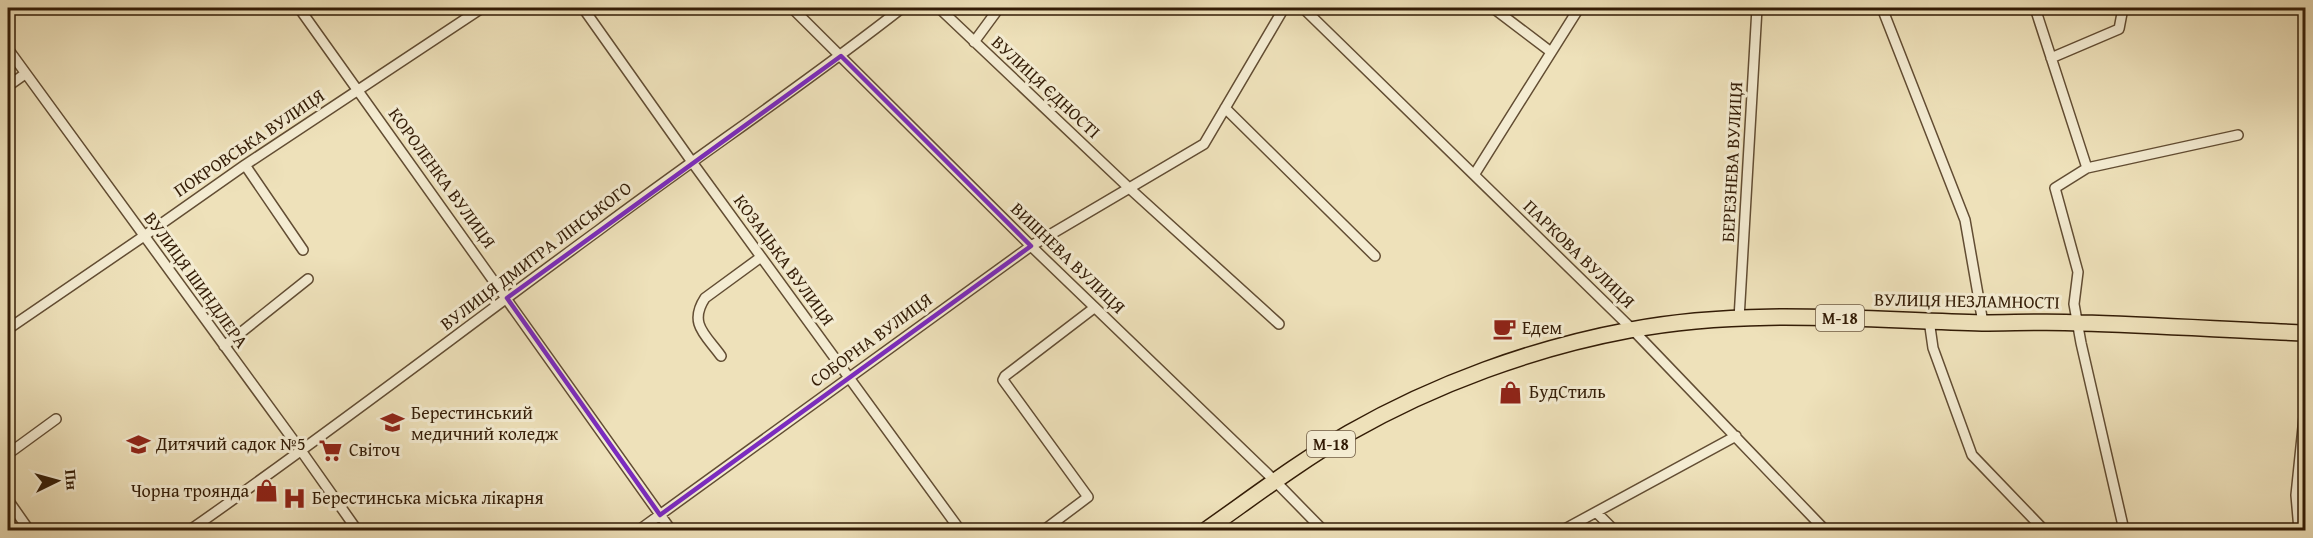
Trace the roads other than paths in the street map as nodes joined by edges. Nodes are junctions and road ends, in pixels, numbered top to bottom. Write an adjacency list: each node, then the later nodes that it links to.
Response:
1 (298, 8): 23 (street, КОРОЛЕНКА ВУЛИЦЯ)
2 (482, 8): 23 (street, ПОКРОВСЬКА ВУЛИЦЯ)
3 (584, 8): 26 (street, КОЗАЦЬКА ВУЛИЦЯ)
4 (792, 8): 19 (street, ВИШНЕВА ВУЛИЦЯ)
5 (902, 8): 19 (street, ВУЛИЦЯ ДМИТРА ЛІНСЬКОГО)
6 (939, 8): 16 (street, ВУЛИЦЯ ЄДНОСТІ)
7 (999, 8): 16 (street)
8 (1284, 8): 24 (street, СОБОРНА ВУЛИЦЯ)
9 (1302, 8): 29 (street, ПАРКОВА ВУЛИЦЯ)
10 (1493, 8): 18 (street)
11 (1579, 8): 18 (street)
12 (1757, 8): 39 (street, БЕРЕЗНЕВА ВУЛИЦЯ)
13 (1882, 8): 42 (street)
14 (2035, 8): 20 (street)
15 (2122, 8): 20 (street)
16 (974, 42): 30 (street, ВУЛИЦЯ ЄДНОСТІ)
17 (8, 49): 21 (street, ВУЛИЦЯ ШИНДЛЕРА)
18 (1551, 52): 29 (street)
19 (840, 56): 26 (street, ВУЛИЦЯ ДМИТРА ЛІНСЬКОГО); 32 (street, ВИШНЕВА ВУЛИЦЯ)
20 (2051, 58): 28 (street)
21 (25, 74): 22 (street); 31 (street, ВУЛИЦЯ ШИНДЛЕРА)
22 (8, 86)
23 (358, 89): 27 (street, ПОКРОВСЬКА ВУЛИЦЯ); 37 (street, КОРОЛЕНКА ВУЛИЦЯ)
24 (1225, 108): 30 (street, СОБОРНА ВУЛИЦЯ); 34 (street)
25 (2238, 135): 28 (street)
26 (692, 162): 35 (street, КОЗАЦЬКА ВУЛИЦЯ); 37 (street, ВУЛИЦЯ ДМИТРА ЛІНСЬКОГО)
27 (245, 165): 31 (street, ПОКРОВСЬКА ВУЛИЦЯ); 33 (street)
28 (2087, 168): 41 (street)
29 (1474, 175): 45 (street, ПАРКОВА ВУЛИЦЯ)
30 (1130, 189): 32 (street, СОБОРНА ВУЛИЦЯ); 43 (street, ВУЛИЦЯ ЄДНОСТІ)
31 (144, 236): 44 (street, ПОКРОВСЬКА ВУЛИЦЯ); 47 (street, ВУЛИЦЯ ШИНДЛЕРА)
32 (1030, 246): 38 (street, ВИШНЕВА ВУЛИЦЯ); 49 (street, СОБОРНА ВУЛИЦЯ)
33 (303, 250)
34 (1375, 256)
35 (761, 257): 48 (street); 49 (street, КОЗАЦЬКА ВУЛИЦЯ)
36 (308, 279): 47 (street)
37 (507, 298): 53 (street, ВУЛИЦЯ ДМИТРА ЛІНСЬКОГО); 58 (street, КОРОЛЕНКА ВУЛИЦЯ)
38 (1095, 308): 55 (street, ВИШНЕВА ВУЛИЦЯ); 65 (street)
39 (1739, 319): 40 (highway, ВУЛИЦЯ НЕЗЛАМНОСТІ / М-18); 45 (highway, ВУЛИЦЯ НЕЗЛАМНОСТІ / М-18)
40 (1929, 320): 42 (highway, ВУЛИЦЯ НЕЗЛАМНОСТІ / М-18); 71 (street)
41 (2077, 322): 42 (highway, ВУЛИЦЯ НЕЗЛАМНОСТІ / М-18); 46 (highway, ВУЛИЦЯ НЕЗЛАМНОСТІ / М-18); 72 (street)
42 (1983, 323)
43 (1279, 324)
44 (8, 329)
45 (1632, 329): 52 (street, ПАРКОВА ВУЛИЦЯ); 55 (highway, ВУЛИЦЯ НЕЗЛАМНОСТІ / М-18)
46 (2306, 333)
47 (224, 346): 53 (street, ВУЛИЦЯ ШИНДЛЕРА)
48 (722, 356)
49 (848, 376): 58 (street, СОБОРНА ВУЛИЦЯ); 64 (street, КОЗАЦЬКА ВУЛИЦЯ)
50 (2306, 398): 73 (street)
51 (56, 419): 54 (street)
52 (1736, 436): 57 (street); 70 (street, ПАРКОВА ВУЛИЦЯ)
53 (302, 452): 60 (street, ВУЛИЦЯ ДМИТРА ЛІНСЬКОГО); 61 (street, ВУЛИЦЯ ШИНДЛЕРА)
54 (8, 454)
55 (1275, 481): 66 (highway, М-18); 67 (street, ВИШНЕВА ВУЛИЦЯ)
56 (8, 501): 59 (street)
57 (1597, 513): 68 (street); 69 (street)
58 (660, 516): 62 (street, СОБОРНА ВУЛИЦЯ); 63 (street, КОРОЛЕНКА ВУЛИЦЯ)
59 (29, 531)
60 (190, 531)
61 (357, 531)
62 (639, 531)
63 (671, 531)
64 (960, 531)
65 (1044, 531)
66 (1206, 531)
67 (1323, 531)
68 (1563, 531)
69 (1614, 531)
70 (1825, 531)
71 (2044, 531)
72 (2124, 531)
73 (2299, 531)

